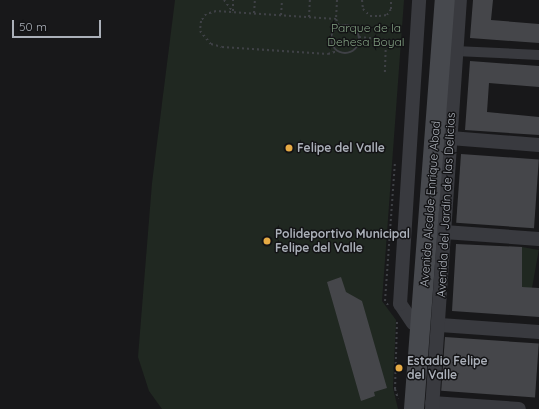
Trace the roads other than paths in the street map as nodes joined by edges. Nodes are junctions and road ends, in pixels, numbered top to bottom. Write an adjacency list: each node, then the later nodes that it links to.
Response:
1 (419, 0): 11 (street, Avenida Alcalde Enrique Abad)
2 (437, 0): 11 (main road, Avenida Alcalde Enrique Abad)
3 (446, 0): 14 (main road, Avenida Alcalde Enrique Abad)
4 (460, 0): 5 (street, Avenida del Jardín de las Delicias)
5 (455, 50): 6 (street); 7 (street, Avenida del Jardín de las Delicias)
6 (539, 55)
7 (450, 138): 8 (street); 9 (street, Avenida del Jardín de las Delicias)
8 (539, 145)
9 (444, 232): 10 (street); 12 (street, Avenida del Jardín de las Delicias)
10 (539, 239)
11 (413, 323): 16 (main road, Avenida Alcalde Enrique Abad)
12 (440, 325): 13 (street); 14 (street, Avenida del Jardín de las Delicias)
13 (539, 332)
14 (426, 407): 15 (street)
15 (493, 408): 17 (street)
16 (407, 409)
17 (519, 409)

